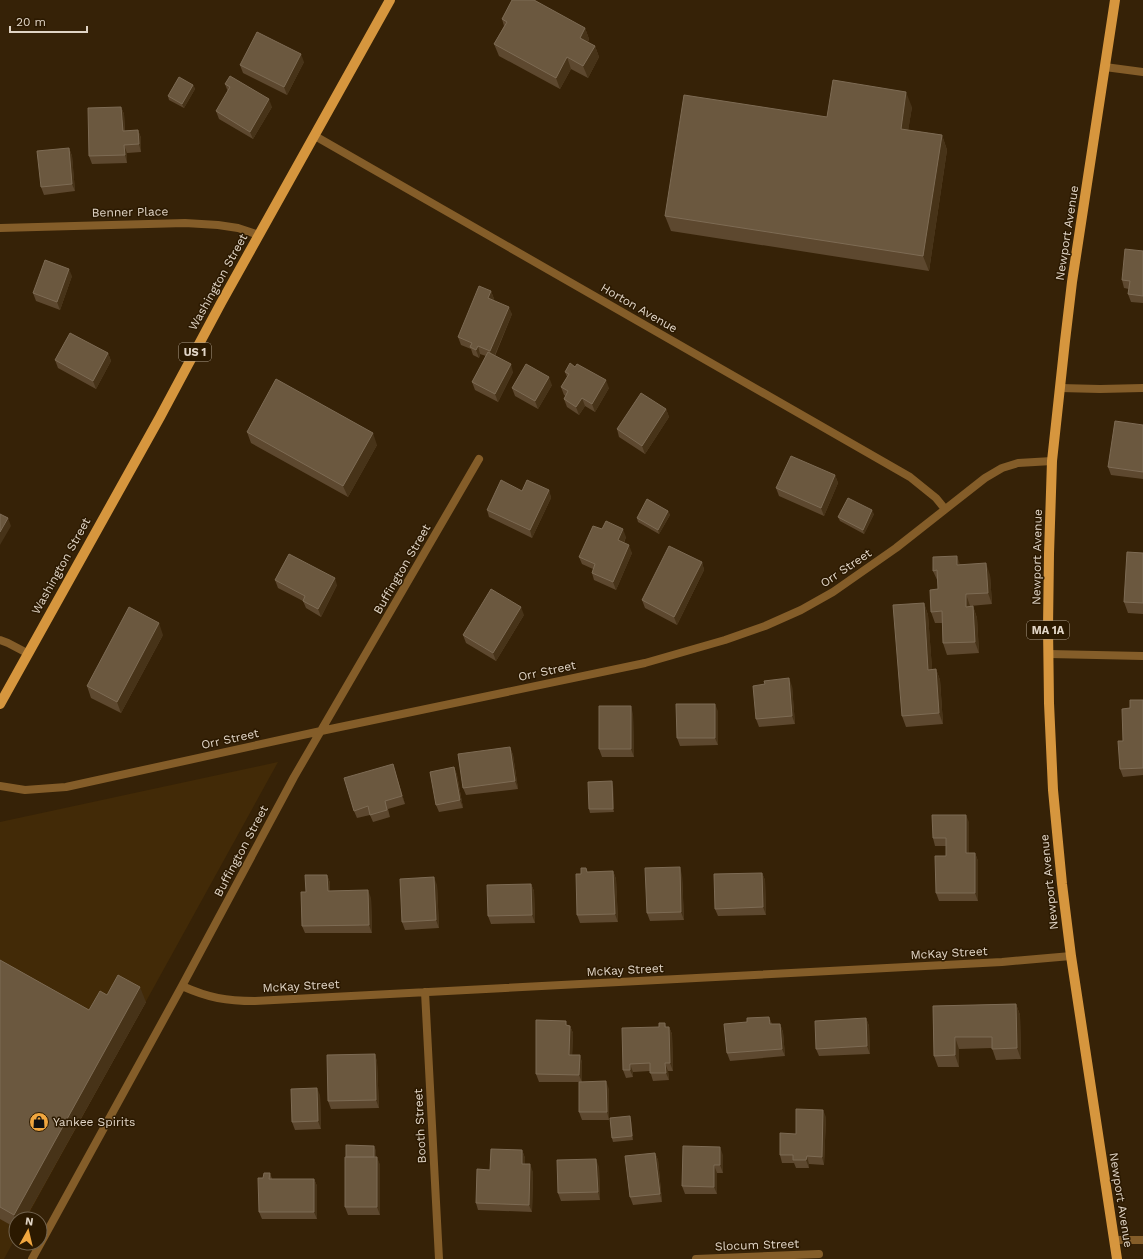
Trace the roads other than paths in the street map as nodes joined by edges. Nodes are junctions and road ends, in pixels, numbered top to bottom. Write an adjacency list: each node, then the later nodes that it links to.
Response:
1 (390, 0): 5 (main road, Washington Street / US 1)
2 (1116, 0): 3 (main road, Newport Avenue / MA 1A)
3 (1105, 67): 4 (street); 8 (main road, Newport Avenue / MA 1A)
4 (1143, 72)
5 (315, 136): 7 (main road, Washington Street / US 1); 12 (street, Horton Avenue)
6 (0, 228): 7 (street, Benner Place)
7 (259, 235): 14 (main road, Washington Street / US 1)
8 (1060, 388): 9 (street); 11 (main road, Newport Avenue / MA 1A)
9 (1143, 388)
10 (479, 459): 18 (street, Buffington Street)
11 (1052, 461): 12 (street, Orr Street); 15 (main road, Newport Avenue / MA 1A)
12 (945, 509): 18 (street, Orr Street)
13 (0, 640): 14 (street)
14 (27, 653): 17 (main road, Washington Street / US 1)
15 (1049, 654): 16 (street); 20 (main road, Newport Avenue / MA 1A)
16 (1143, 656)
17 (0, 704)
18 (321, 731): 19 (street, Orr Street); 21 (street, Buffington Street)
19 (0, 786)
20 (1071, 956): 22 (street, McKay Street); 23 (main road, Newport Avenue / MA 1A)
21 (182, 986): 22 (street, McKay Street); 26 (street, Buffington Street)
22 (425, 992): 27 (street, Booth Street)
23 (1114, 1240): 24 (street); 29 (main road, Newport Avenue / MA 1A)
24 (1143, 1240)
25 (819, 1254): 28 (street, Slocum Street)
26 (32, 1259)
27 (438, 1259)
28 (696, 1259)
29 (1117, 1259)

